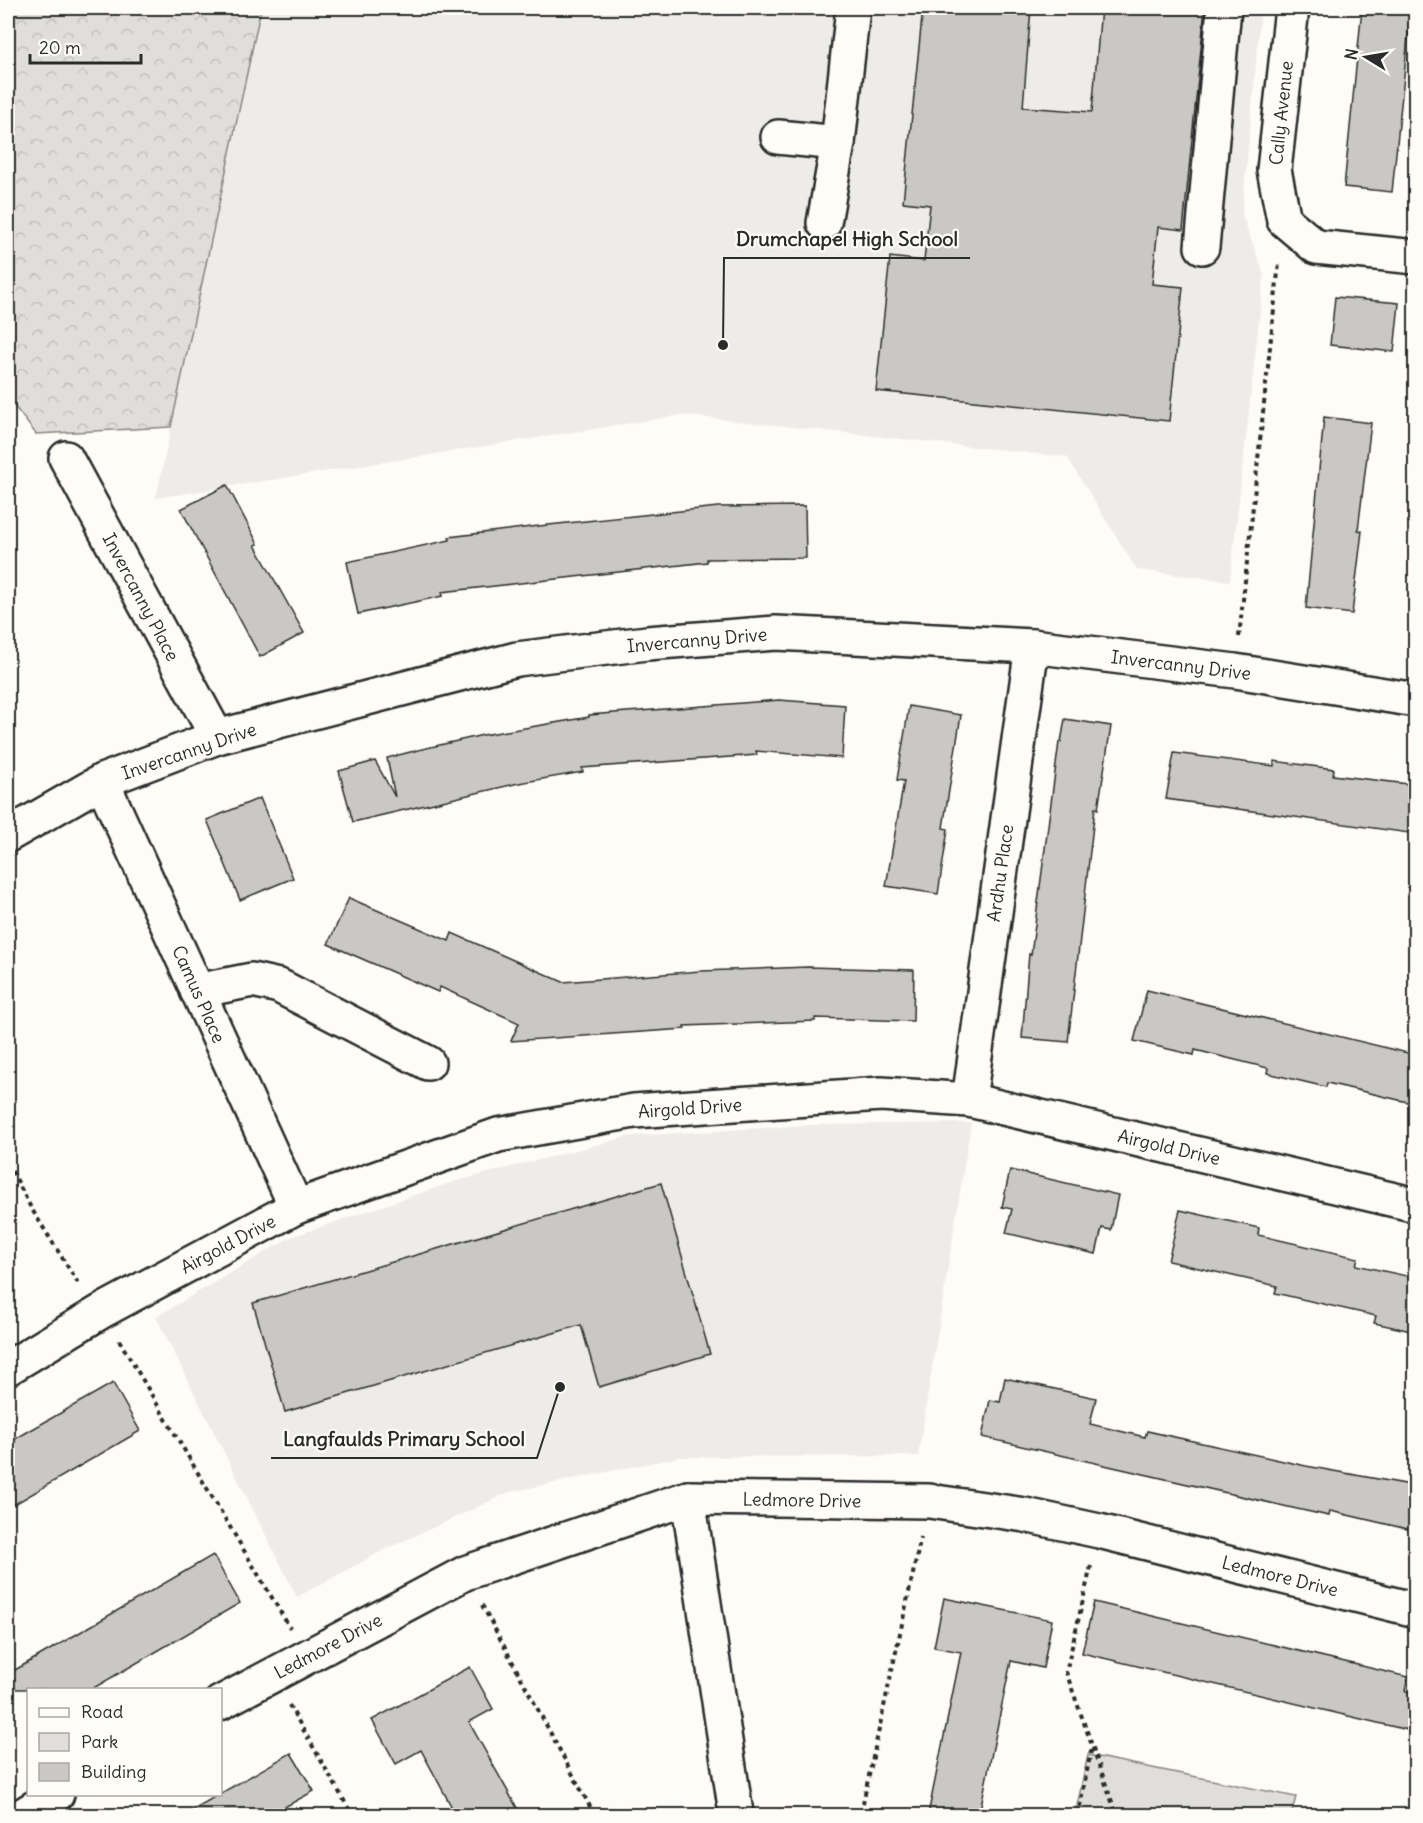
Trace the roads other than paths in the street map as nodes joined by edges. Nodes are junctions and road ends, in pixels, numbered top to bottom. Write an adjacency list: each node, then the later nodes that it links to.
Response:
1 (853, 8): 5 (street)
2 (1224, 8): 7 (street)
3 (1292, 8): 8 (street, Cally Avenue)
4 (778, 137): 5 (street)
5 (838, 143): 6 (street)
6 (824, 223)
7 (1202, 247)
8 (1416, 256)
9 (66, 458): 12 (street, Invercanny Place)
10 (1032, 646): 11 (street, Invercanny Drive); 12 (street, Invercanny Drive); 17 (street, Ardhu Place)
11 (1416, 699)
12 (217, 737): 13 (street, Invercanny Drive)
13 (102, 781): 14 (street, Invercanny Drive); 15 (street, Camus Place)
14 (8, 835)
15 (197, 991): 16 (street); 19 (street, Camus Place)
16 (428, 1063)
17 (969, 1100): 18 (street, Airgold Drive); 19 (street, Airgold Drive)
18 (1416, 1205)
19 (296, 1207): 20 (street, Airgold Drive)
20 (8, 1368)
21 (687, 1498): 22 (street, Ledmore Drive); 23 (street, Ledmore Drive); 25 (street)
22 (1416, 1610)
23 (222, 1702)
24 (54, 1796): 26 (street)
25 (735, 1813)
26 (21, 1815)

